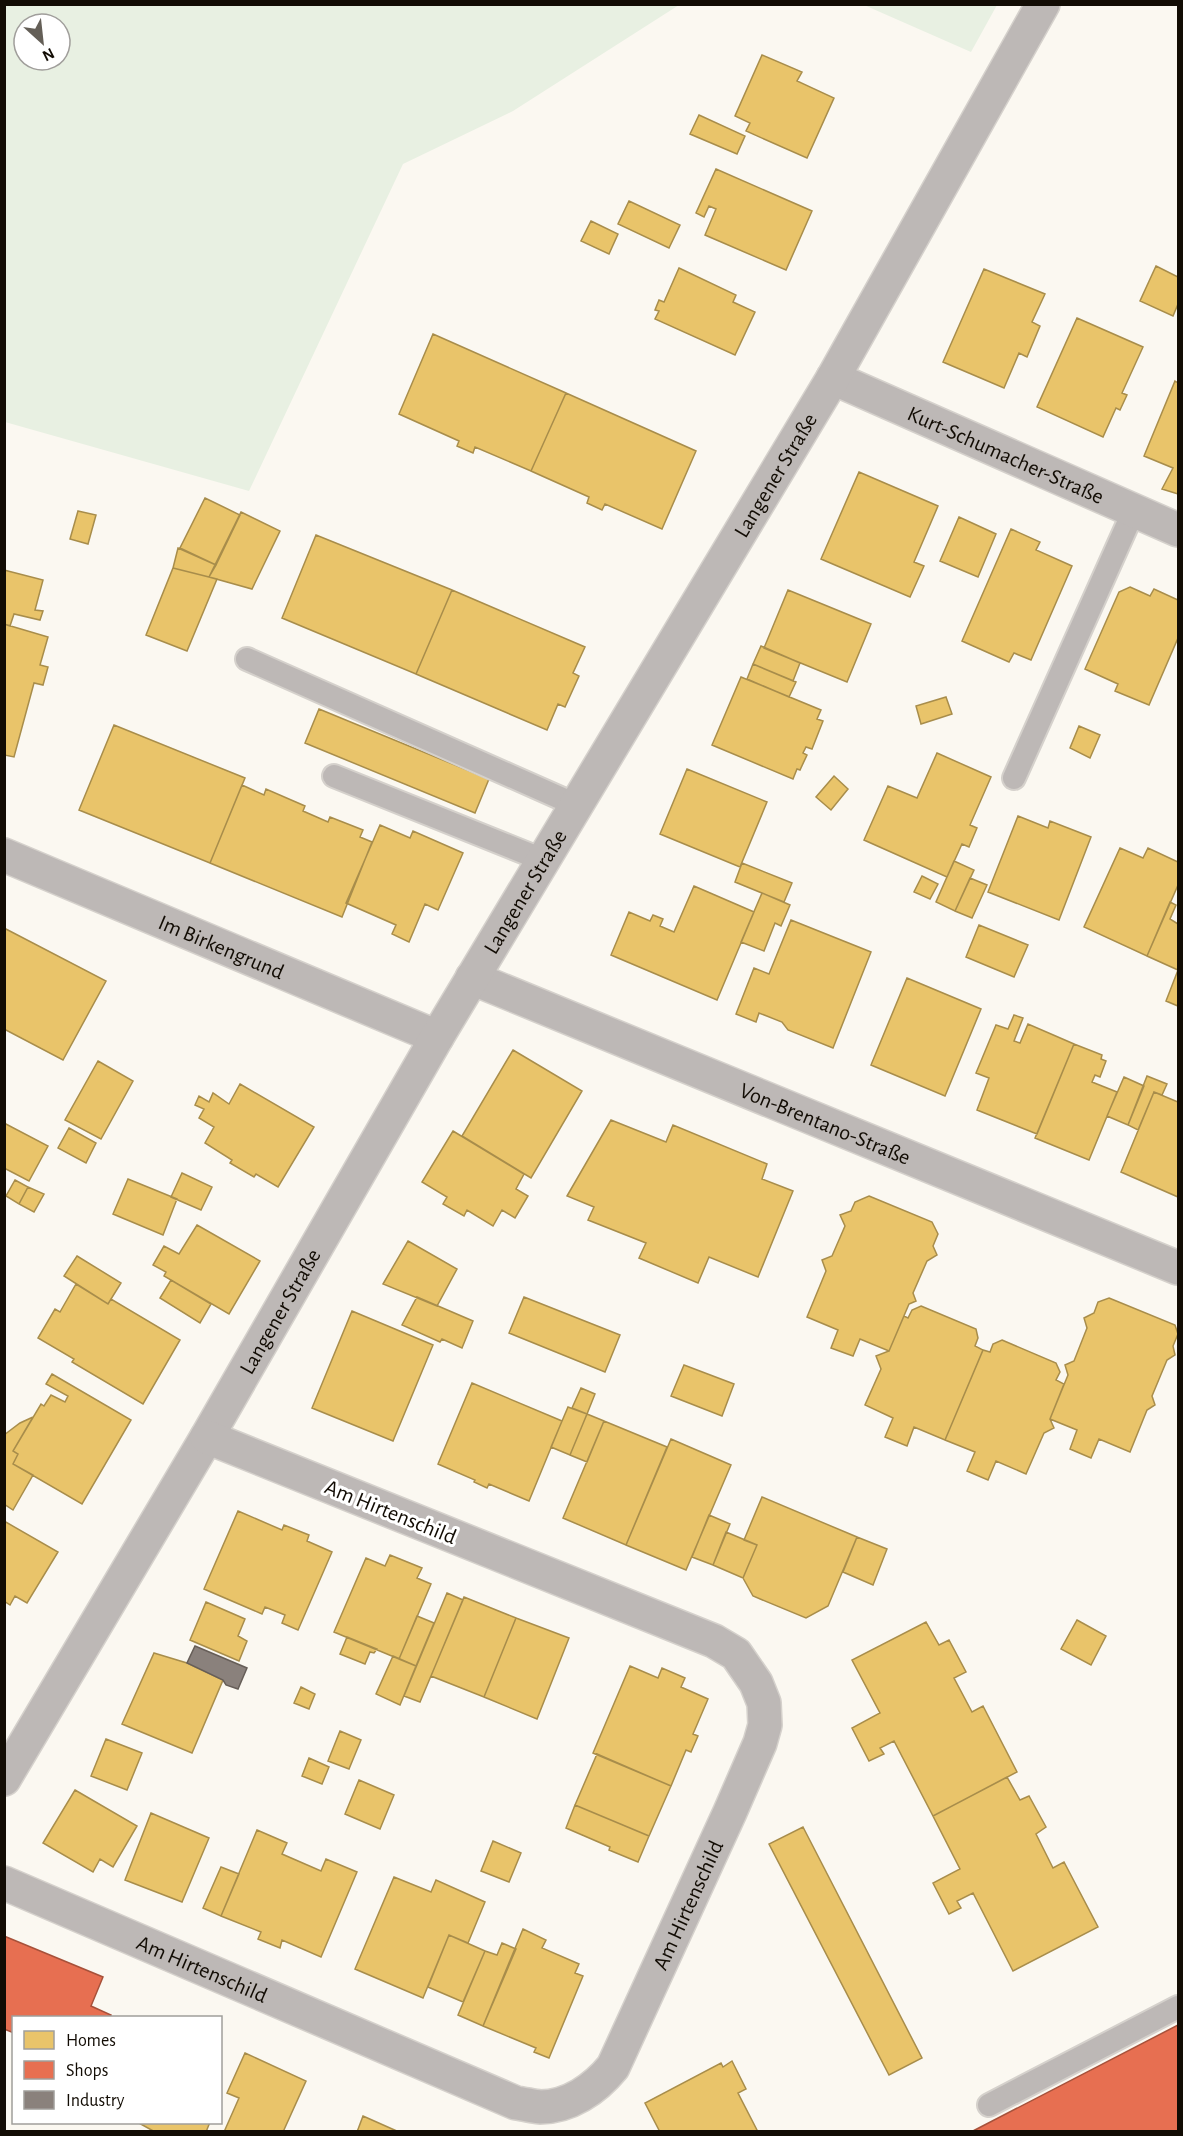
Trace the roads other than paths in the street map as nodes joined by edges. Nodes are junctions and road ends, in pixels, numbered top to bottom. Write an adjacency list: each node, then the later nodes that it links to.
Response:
1 (1043, 4): 2 (street, Langener Straße)
2 (832, 378): 3 (street, Kurt-Schumacher-Straße); 8 (street, Langener Straße)
3 (1134, 510): 4 (street, Kurt-Schumacher-Straße); 7 (lane)
4 (1179, 530)
5 (247, 658): 8 (lane)
6 (334, 776): 10 (lane)
7 (1014, 778)
8 (576, 805): 10 (street, Langener Straße)
9 (4, 855): 12 (street, Im Birkengrund)
10 (543, 860): 11 (street, Langener Straße)
11 (472, 978): 12 (street, Langener Straße); 13 (street, Von-Brentano-Straße)
12 (437, 1037): 14 (street, Langener Straße)
13 (1179, 1268)
14 (207, 1437): 15 (street, Langener Straße); 16 (street, Am Hirtenschild)
15 (4, 1779)
16 (4, 1883)
17 (1179, 2007): 18 (lane)
18 (989, 2105)

